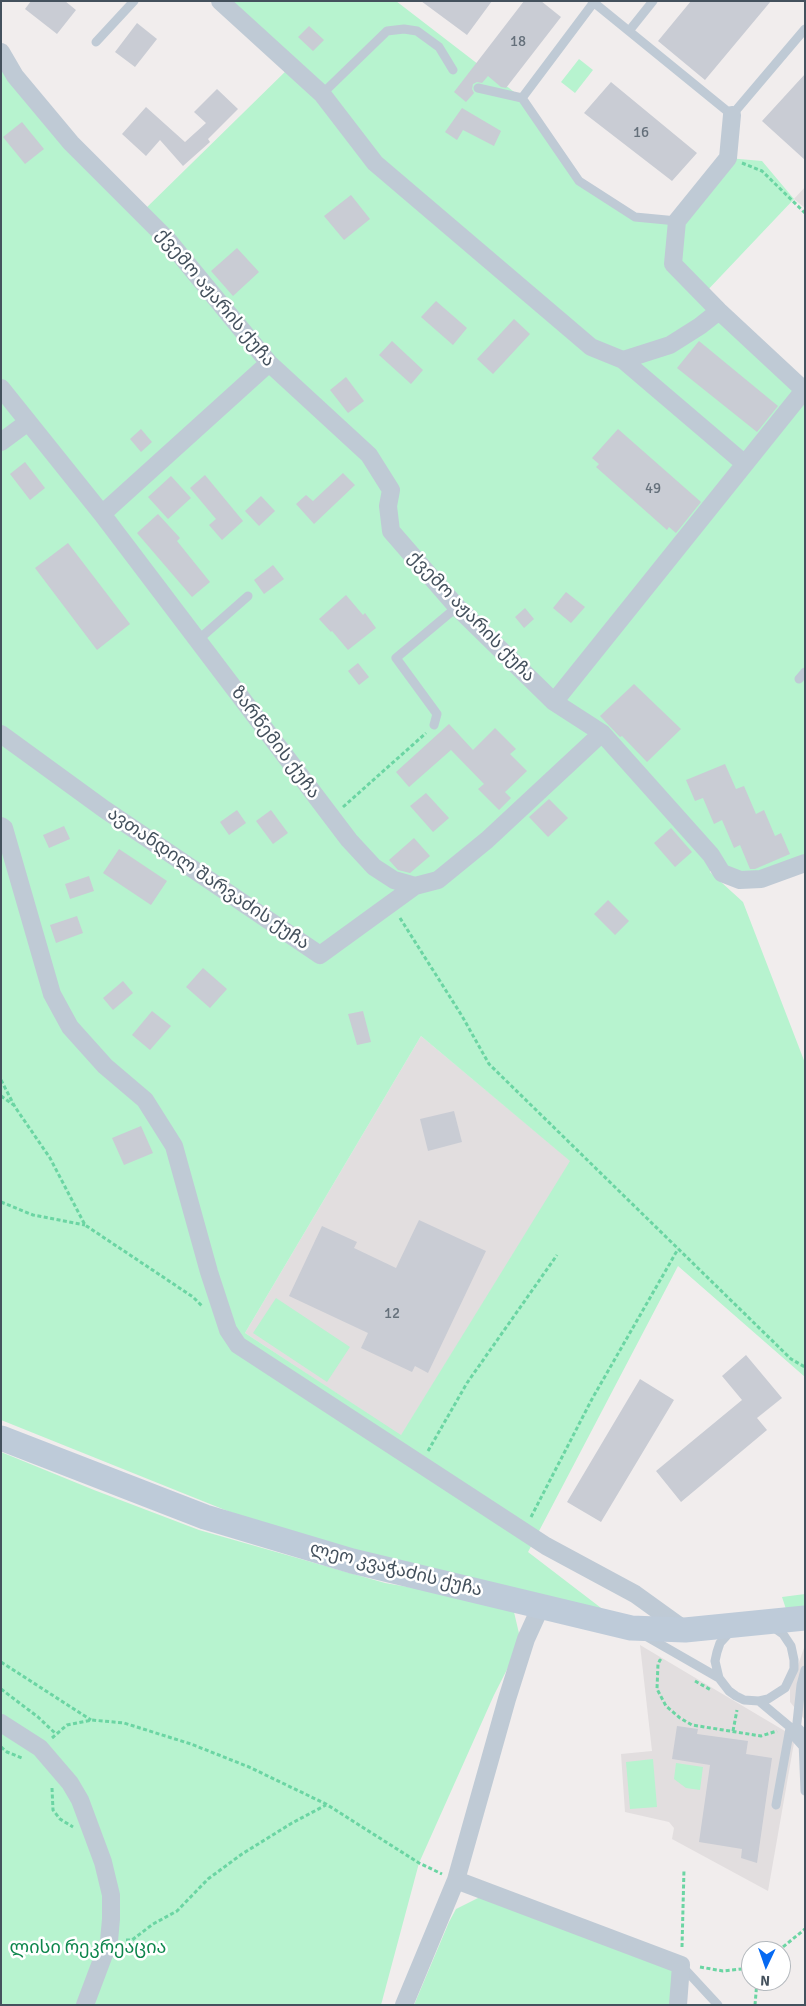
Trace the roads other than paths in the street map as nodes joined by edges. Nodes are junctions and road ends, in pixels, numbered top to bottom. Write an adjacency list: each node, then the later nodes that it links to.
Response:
1 (134, 1): 7 (lane)
2 (220, 1): 11 (street)
3 (653, 1): 6 (lane)
4 (593, 2): 6 (lane); 12 (lane)
5 (805, 29): 13 (lane)
6 (629, 31): 13 (lane)
7 (96, 42)
8 (1, 52): 17 (street, ქვემო აჟარის ქუჩა)
9 (453, 70): 11 (lane)
10 (478, 88): 12 (lane)
11 (322, 94): 16 (street)
12 (522, 98): 14 (lane)
13 (732, 115): 14 (street)
14 (676, 221): 15 (street)
15 (719, 311): 16 (street); 19 (street)
16 (623, 360): 22 (street)
17 (269, 363): 23 (street); 25 (street, ქვემო აჟარის ქუჩა)
18 (1, 388): 20 (street, ზარწემის ქუჩა)
19 (804, 390): 22 (street)
20 (28, 422): 21 (street); 23 (street, ზარწემის ქუჩა)
21 (1, 442)
22 (746, 464): 27 (street)
23 (102, 514): 26 (street, ზარწემის ქუჩა)
24 (248, 596): 26 (lane)
25 (457, 607): 27 (street, ქვემო აჟარის ქუჩა); 28 (lane)
26 (198, 640): 33 (street, ზარწემის ქუჩა)
27 (554, 702): 29 (street, ქვემო აჟარის ქუჩა)
28 (434, 725)
29 (602, 733): 32 (street, ქვემო აჟარის ქუჩა); 33 (street)
30 (1, 734): 33 (street, ავთანდილ შარვაძის ქუჩა)
31 (1, 826): 39 (street)
32 (805, 863)
33 (414, 886)
34 (1, 1438): 35 (main road, ლეო კვაჭაძის ქუჩა)
35 (542, 1606): 38 (main road, ლეო კვაჭაძის ქუჩა); 49 (street)
36 (805, 1618): 37 (main road, ლეო კვაჭაძის ქუჩა)
37 (748, 1624): 39 (main road, ლეო კვაჭაძის ქუჩა); 40 (lane); 42 (lane)
38 (630, 1628): 39 (main road, ლეო კვაჭაძის ქუჩა); 42 (lane)
39 (685, 1630)
40 (794, 1660): 43 (lane); 44 (lane)
41 (805, 1670): 43 (lane)
42 (719, 1678): 44 (lane)
43 (803, 1687): 46 (lane)
44 (758, 1701): 46 (lane)
45 (1, 1723): 51 (street)
46 (796, 1733): 47 (lane); 48 (lane)
47 (805, 1791)
48 (776, 1805)
49 (456, 1880): 50 (street); 52 (street)
50 (681, 1965): 53 (street); 54 (lane)
51 (85, 2005)
52 (404, 2005)
53 (678, 2005)
54 (718, 2005)

